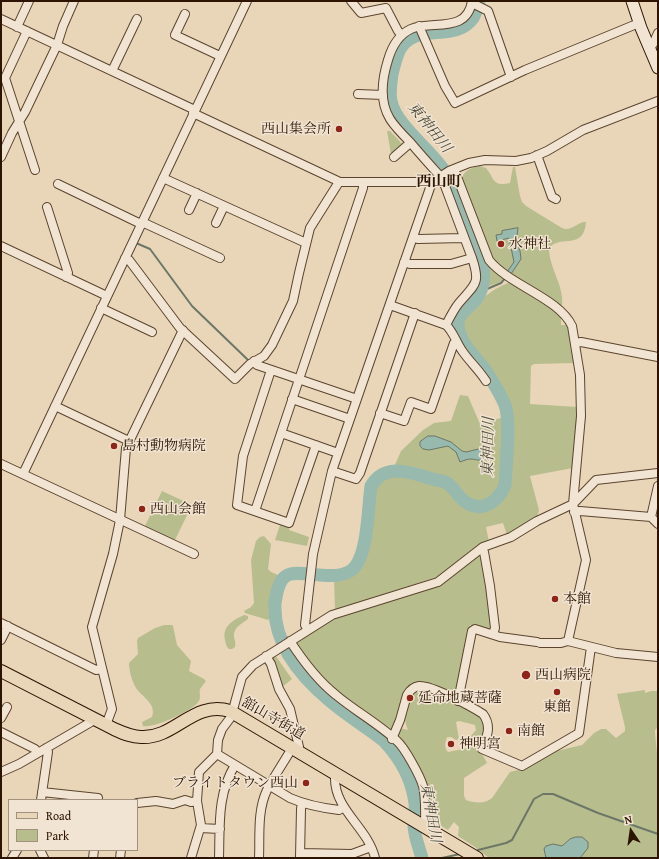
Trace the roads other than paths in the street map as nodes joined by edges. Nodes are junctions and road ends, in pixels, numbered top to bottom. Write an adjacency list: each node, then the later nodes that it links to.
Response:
1 (29, 1): 11 (street)
2 (74, 1): 16 (street)
3 (247, 1): 18 (street)
4 (351, 1): 15 (street)
5 (632, 1): 10 (street)
6 (473, 2): 12 (street); 21 (street)
7 (185, 14): 18 (street)
8 (1, 19): 11 (street)
9 (137, 19): 20 (street)
10 (639, 23): 17 (street); 21 (street)
11 (17, 26): 13 (street)
12 (420, 27): 15 (street); 21 (street)
13 (27, 31): 16 (street); 26 (street)
14 (658, 33): 17 (street)
15 (402, 35): 23 (street)
16 (57, 45): 20 (street); 26 (street)
17 (648, 45): 19 (street)
18 (220, 56): 25 (street)
19 (658, 68)
20 (112, 71): 25 (street)
21 (510, 77)
22 (358, 94): 23 (street)
23 (382, 95): 27 (street)
24 (658, 102): 28 (street)
25 (194, 112): 34 (street); 35 (street)
26 (19, 122): 29 (street); 31 (street)
27 (410, 143): 30 (street); 33 (street)
28 (537, 156): 32 (street); 40 (street)
29 (1, 157)
30 (394, 157)
31 (35, 170)
32 (452, 170): 33 (street); 63 (street)
33 (440, 176): 37 (street); 47 (street)
34 (163, 178): 39 (street); 44 (street)
35 (339, 182): 36 (street); 48 (street)
36 (363, 182): 37 (street); 67 (street)
37 (432, 182): 46 (street)
38 (58, 184): 44 (street)
39 (197, 193): 41 (street); 43 (street)
40 (556, 199)
41 (224, 206): 45 (street); 48 (street)
42 (47, 207): 54 (street)
43 (189, 210)
44 (142, 223): 50 (street); 51 (street)
45 (216, 223)
46 (413, 237): 47 (street); 53 (street)
47 (464, 238): 52 (street)
48 (306, 243): 65 (street)
49 (1, 246): 54 (street)
50 (125, 258): 55 (street); 60 (street)
51 (220, 258)
52 (472, 258): 53 (street); 59 (street)
53 (404, 262): 56 (street)
54 (66, 277): 55 (street)
55 (107, 296): 57 (street)
56 (390, 305): 58 (street); 70 (street)
57 (101, 308): 61 (street); 71 (street)
58 (415, 313): 59 (street); 72 (street)
59 (446, 325): 62 (street)
60 (183, 330): 65 (street); 75 (street)
61 (152, 332)
62 (456, 342): 68 (street); 72 (street)
63 (575, 343): 64 (street); 83 (street)
64 (658, 357)
65 (254, 361): 66 (street)
66 (271, 370): 67 (street); 84 (street)
67 (298, 379): 69 (street); 70 (street)
68 (486, 381)
69 (292, 399): 73 (street); 74 (street)
70 (357, 399): 73 (street)
71 (55, 406): 75 (street); 81 (street)
72 (380, 413): 79 (street)
73 (350, 419): 77 (street)
74 (281, 433): 76 (street); 84 (street)
75 (129, 441): 87 (street)
76 (316, 445): 77 (street); 84 (street)
77 (338, 453): 79 (street)
78 (1, 464): 81 (street)
79 (332, 471): 92 (street)
80 (658, 473): 83 (street)
81 (23, 474): 87 (street)
82 (658, 486): 86 (street)
83 (572, 504): 85 (street); 89 (street)
84 (255, 511)
85 (574, 512): 86 (street); 95 (street)
86 (651, 517): 88 (street)
87 (120, 520): 90 (street); 100 (street)
88 (658, 524)
89 (481, 548): 92 (street); 93 (street)
90 (194, 554)
91 (4, 624): 94 (street); 100 (street)
92 (308, 630): 96 (street)
93 (493, 634): 95 (street); 102 (street)
94 (1, 640)
95 (568, 641): 97 (street)
96 (288, 642): 98 (street); 109 (street)
97 (591, 647): 99 (street); 102 (street)
98 (266, 656): 104 (street); 111 (street)
99 (658, 657)
100 (101, 669): 107 (street)
101 (1, 670): 106 (main road, 舘山寺街道)
102 (458, 701): 109 (street)
103 (7, 707): 105 (street)
104 (233, 713): 107 (main road, 舘山寺街道); 111 (main road, 舘山寺街道); 113 (street)
105 (1, 718)
106 (93, 718): 107 (main road, 舘山寺街道); 110 (street)
107 (106, 725)
108 (1, 732): 112 (street)
109 (392, 738): 124 (street)
110 (46, 748): 112 (street); 118 (street)
111 (294, 749): 116 (main road, 舘山寺街道); 117 (street)
112 (37, 753): 115 (street)
113 (216, 754): 114 (street); 120 (street)
114 (234, 765): 117 (street); 126 (street)
115 (1, 772)
116 (337, 774): 123 (street); 124 (main road, 舘山寺街道)
117 (270, 786): 122 (street); 131 (street)
118 (41, 796): 119 (street)
119 (98, 799)
120 (197, 801): 121 (street); 125 (street)
121 (138, 803)
122 (302, 803): 123 (street); 128 (street)
123 (344, 807): 127 (street)
124 (418, 822): 133 (main road, 舘山寺街道)
125 (200, 828): 126 (street); 129 (street)
126 (220, 829): 130 (street)
127 (371, 847): 128 (street); 132 (street)
128 (300, 856)
129 (191, 858)
130 (219, 858)
131 (259, 858)
132 (375, 858)
133 (477, 858)

